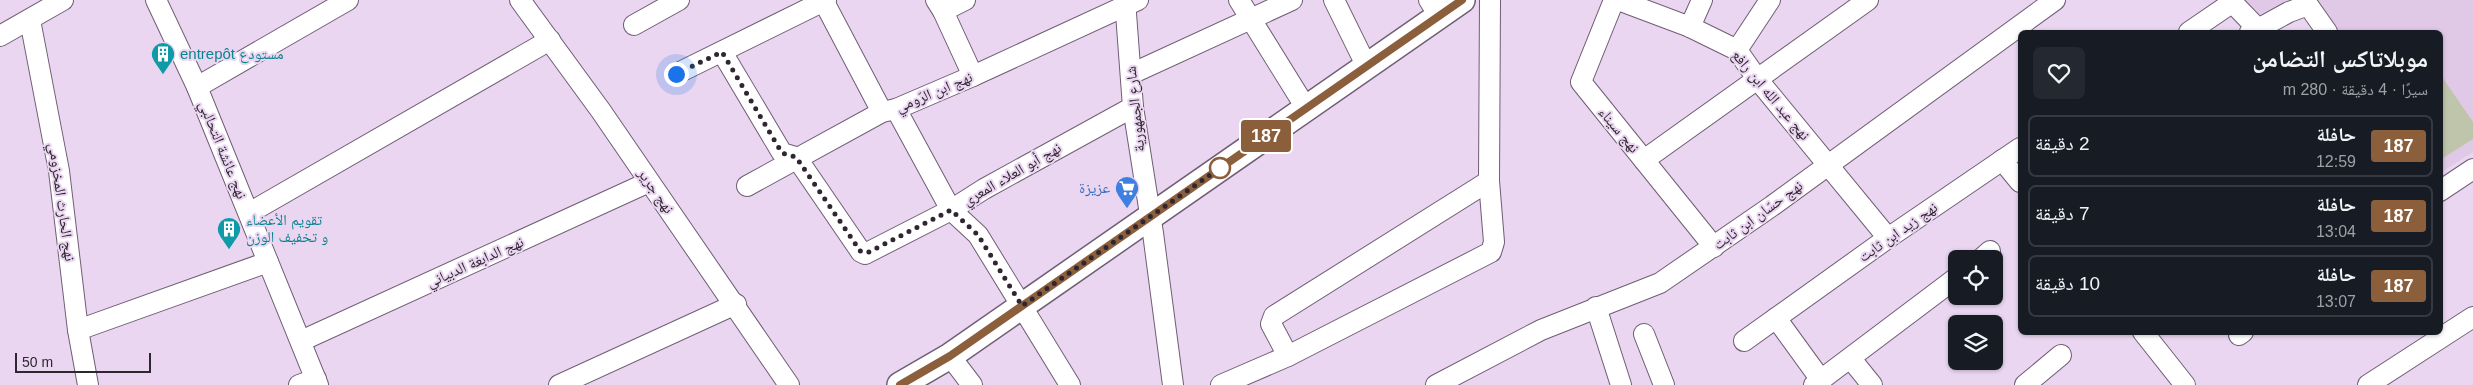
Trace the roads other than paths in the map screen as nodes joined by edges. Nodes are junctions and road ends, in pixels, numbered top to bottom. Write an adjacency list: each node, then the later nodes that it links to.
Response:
1 (63, 0): 23 (street)
2 (156, 0): 40 (street, نهج عائشة التحالبي)
3 (348, 0): 40 (street)
4 (520, 0): 32 (street, نهج جرير)
5 (679, 0): 20 (street)
6 (824, 0): 34 (street); 43 (street)
7 (965, 0): 21 (street)
8 (1239, 0): 24 (street)
9 (1292, 0): 24 (street)
10 (1334, 0): 35 (street)
11 (1462, 0): 22 (street)
12 (1490, 0): 51 (street)
13 (1616, 0): 26 (street, نهج عبد الله ابن رافع); 46 (street, نهج سيناء)
14 (1702, 0): 26 (street)
15 (1770, 0): 33 (street)
16 (1868, 0): 39 (street)
17 (2055, 0): 48 (street, نهج حسّان ابن ثابت)
18 (2231, 1): 27 (street); 28 (street)
19 (1130, 2): 37 (street, شارع الجمهورية); 38 (street, نهج ابن الرّومي)
20 (655, 5): 25 (street)
21 (939, 5): 38 (street)
22 (1434, 8): 35 (street)
23 (32, 13): 31 (street); 67 (street, نهج الحارث المخزومي)
24 (1250, 19): 37 (street); 42 (street)
25 (634, 25)
26 (1690, 27): 33 (street, نهج عبد الله ابن رافع)
27 (2192, 30)
28 (2253, 30)
29 (2256, 30): 30 (street)
30 (2326, 30)
31 (0, 36)
32 (550, 40): 52 (street, نهج جرير); 56 (street)
33 (1737, 50): 39 (street, نهج عبد الله ابن رافع)
34 (722, 52): 36 (street); 45 (street)
35 (1367, 67): 42 (street)
36 (676, 74)
37 (1130, 74): 41 (street, شارع الجمهورية)
38 (973, 76): 43 (street, نهج ابن الرّومي)
39 (1758, 80): 46 (street); 48 (street, نهج عبد الله ابن رافع)
40 (196, 87): 56 (street, نهج عائشة التحالبي)
41 (1132, 107): 55 (street, نهج أبو العلاء المعري); 57 (street, شارع الجمهورية)
42 (1306, 108): 57 (street)
43 (889, 110): 45 (street, نهج ابن الرّومي); 55 (street)
44 (2018, 149): 47 (street, نهج زيد ابن ثابت)
45 (796, 157): 53 (street, نهج ابن الرّومي); 55 (street, نهج أبو العلاء المعري)
46 (1644, 160): 59 (street, نهج سيناء)
47 (2002, 160): 50 (street); 58 (street, نهج زيد ابن ثابت)
48 (1828, 164): 58 (street, نهج عبد الله ابن رافع); 59 (street, نهج حسّان ابن ثابت)
49 (2473, 169): 54 (street)
50 (2018, 180)
51 (1489, 181): 74 (street); 74 (street)
52 (649, 182): 62 (street, نهج جرير); 70 (street, نهج الدابغة الدبياني)
53 (747, 186)
54 (2443, 190)
55 (951, 210): 63 (street)
56 (249, 213): 60 (street, نهج عائشة التحالبي)
57 (1150, 217): 63 (street); 85 (street, شارع الجمهورية)
58 (1888, 238): 66 (street, نهج زيد ابن ثابت)
59 (1714, 247): 64 (street, نهج حسّان ابن ثابت)
60 (268, 262): 67 (street); 70 (street, نهج عائشة التحالبي)
61 (1948, 284): 75 (street)
62 (736, 304): 80 (street); 81 (street, نهج جرير)
63 (1022, 306): 73 (street); 84 (street)
64 (1596, 307): 87 (street, نهج حسّان ابن ثابت); 88 (street)
65 (2473, 317): 76 (street)
66 (1776, 318): 71 (street, نهج زيد ابن ثابت); 77 (street)
67 (78, 330): 79 (street, نهج الحارث المخزومي)
68 (1644, 334): 89 (street)
69 (2145, 335): 92 (street)
70 (301, 341): 78 (street, نهج عائشة التحالبي)
71 (1744, 341)
72 (2061, 355): 91 (street)
73 (950, 356): 82 (street); 83 (street)
74 (1288, 356): 86 (street)
75 (1851, 359): 77 (street); 90 (street)
76 (2389, 379): 93 (street)
77 (1818, 382)
78 (311, 383)
79 (88, 385)
80 (559, 385)
81 (789, 385)
82 (900, 385)
83 (972, 385)
84 (1070, 385)
85 (1173, 385)
86 (1221, 385)
87 (1436, 385)
88 (1621, 385)
89 (1664, 385)
90 (1872, 385)
91 (2025, 385)
92 (2186, 385)
93 (2368, 385)

